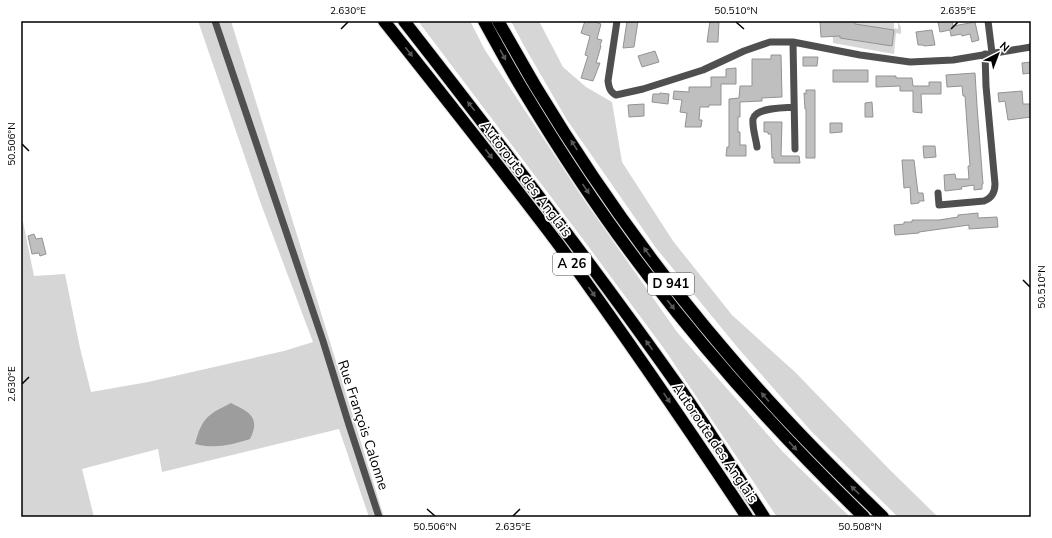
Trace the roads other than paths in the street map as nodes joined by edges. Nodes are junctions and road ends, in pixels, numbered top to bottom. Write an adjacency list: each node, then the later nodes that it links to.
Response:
1 (215, 21): 15 (street, Rue François Calonne)
2 (384, 21): 16 (highway, Autoroute des Anglais / A 26, one-way to 16)
3 (404, 21): 17 (highway, Autoroute des Anglais / A 26, one-way to 3)
4 (484, 21): 18 (highway, D 941, one-way to 18)
5 (498, 21): 19 (highway, D 941, one-way to 5)
6 (617, 21): 8 (street)
7 (988, 21): 10 (street)
8 (793, 42): 10 (street); 11 (street)
9 (1031, 47): 10 (street)
10 (988, 54): 14 (street)
11 (794, 107): 12 (street); 13 (street)
12 (757, 148)
13 (795, 149)
14 (938, 193)
15 (379, 517)
16 (747, 517)
17 (764, 517)
18 (864, 517)
19 (883, 517)

